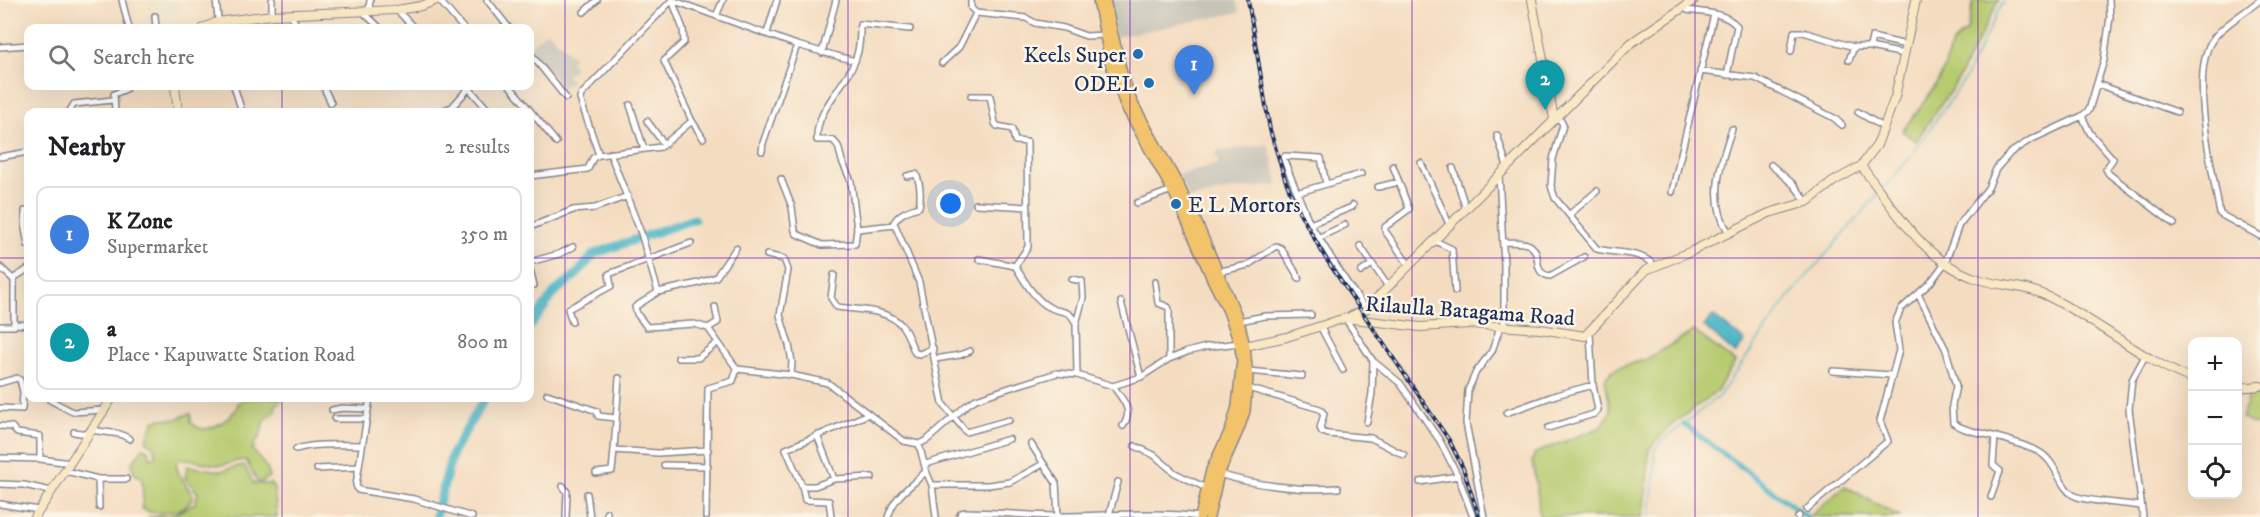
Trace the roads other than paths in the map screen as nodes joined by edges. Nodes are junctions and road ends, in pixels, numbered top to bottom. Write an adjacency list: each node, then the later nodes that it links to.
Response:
1 (122, 0): 30 (street)
2 (216, 0): 32 (street)
3 (272, 0): 26 (street)
4 (370, 0): 21 (street)
5 (437, 0): 22 (street); 37 (street)
6 (487, 0): 38 (street)
7 (597, 0): 23 (street)
8 (672, 0): 29 (street); 83 (street); 95 (street)
9 (723, 0): 29 (street)
10 (777, 0): 40 (street)
11 (836, 0): 49 (street)
12 (971, 0): 24 (street)
13 (1098, 0): 41 (highway)
14 (1105, 0): 151 (highway)
15 (1532, 0): 81 (street)
16 (1694, 0): 20 (street)
17 (1916, 0): 44 (street, Rilaulla Batagama Road)
18 (2109, 0): 57 (street)
19 (2260, 0): 131 (street)
20 (1686, 6): 25 (street); 81 (street)
21 (365, 10): 22 (street); 27 (street); 35 (street)
22 (397, 10): 36 (street)
23 (584, 12)
24 (976, 13): 41 (street); 54 (street)
25 (1714, 14): 55 (street); 56 (street)
26 (272, 15): 27 (street); 33 (street)
27 (291, 15): 34 (street)
28 (155, 16): 31 (street)
29 (716, 16): 40 (street)
30 (128, 24)
31 (156, 24)
32 (218, 24)
33 (223, 24)
34 (296, 24)
35 (377, 24)
36 (410, 24)
37 (459, 24)
38 (506, 24)
39 (910, 29): 53 (street)
40 (767, 33): 43 (street)
41 (1105, 35): 111 (highway)
42 (24, 45): 45 (street)
43 (797, 45): 49 (street); 92 (street)
44 (1906, 45): 47 (street); 50 (street, Rilaulla Batagama Road)
45 (0, 47)
46 (1854, 47): 47 (street); 48 (street); 52 (street)
47 (1870, 47): 50 (street)
48 (1791, 51)
49 (822, 53): 53 (street)
50 (1904, 54): 85 (street, Rilaulla Batagama Road)
51 (534, 58): 66 (street)
52 (1849, 60)
53 (855, 61): 129 (street)
54 (942, 63)
55 (1700, 71): 56 (street); 113 (street)
56 (1726, 75): 84 (street)
57 (2097, 84): 78 (street); 80 (street)
58 (122, 90): 67 (street)
59 (175, 90): 72 (street)
60 (235, 90): 73 (street)
61 (325, 90): 68 (street)
62 (466, 90): 74 (street)
63 (471, 90): 75 (street)
64 (513, 90): 76 (street)
65 (971, 96): 120 (street)
66 (566, 98)
67 (113, 100): 70 (street); 71 (street)
68 (331, 103)
69 (630, 105): 91 (street)
70 (72, 108)
71 (114, 108)
72 (178, 108)
73 (241, 108)
74 (449, 108)
75 (486, 108)
76 (528, 108)
77 (1858, 112): 85 (street)
78 (2177, 112)
79 (534, 115): 89 (street)
80 (2082, 116): 125 (street); 144 (street)
81 (1555, 119): 100 (street); 122 (street)
82 (647, 121): 90 (street)
83 (692, 121): 88 (street); 90 (street)
84 (1842, 124)
85 (1884, 126): 101 (street, Rilaulla Batagama Road)
86 (1732, 129): 130 (street)
87 (1497, 135): 100 (street)
88 (703, 138)
89 (556, 142)
90 (664, 144): 91 (street)
91 (644, 149): 94 (street)
92 (762, 151)
93 (24, 153): 96 (street)
94 (610, 153): 95 (street); 115 (street)
95 (599, 155): 105 (street)
96 (0, 157)
97 (1421, 163): 128 (street)
98 (1772, 165): 116 (street)
99 (1393, 166): 108 (street)
100 (1507, 166): 104 (street)
101 (1861, 166): 116 (street, Rilaulla Batagama Road); 144 (street)
102 (1453, 168): 121 (street)
103 (1361, 174): 109 (street)
104 (1499, 175): 121 (street); 134 (street)
105 (534, 176)
106 (907, 176): 123 (street)
107 (781, 179): 129 (street)
108 (1399, 182): 110 (street); 146 (street)
109 (1326, 184): 114 (street); 114 (street)
110 (1378, 187)
111 (1172, 190): 117 (street); 178 (highway)
112 (1597, 191): 122 (street)
113 (1672, 192)
114 (1296, 193): 124 (street)
115 (628, 196): 126 (street); 141 (street)
116 (1807, 202): 130 (street, Rilaulla Batagama Road)
117 (1137, 203)
118 (976, 204): 120 (street)
119 (1353, 205): 124 (street)
120 (1028, 207): 148 (street)
121 (1466, 209): 128 (street)
122 (1570, 214): 147 (street)
123 (893, 224): 129 (street); 179 (street)
124 (1310, 224): 132 (street)
125 (2174, 224)
126 (534, 225)
127 (1345, 225): 132 (street)
128 (1450, 226): 133 (street)
129 (857, 229)
130 (1729, 233): 147 (street, Rilaulla Batagama Road)
131 (2260, 236)
132 (1318, 238): 164 (street)
133 (1435, 241): 146 (street); 159 (street)
134 (1503, 242): 140 (street); 174 (street)
135 (691, 243): 141 (street)
136 (1360, 246): 145 (street)
137 (573, 247): 143 (street)
138 (736, 248): 160 (street)
139 (767, 255): 190 (street)
140 (1584, 257)
141 (649, 258): 160 (street); 168 (street)
142 (979, 260): 148 (street)
143 (534, 261)
144 (1945, 263): 161 (street); 181 (street)
145 (1372, 264): 152 (street); 158 (street)
146 (1409, 265): 158 (street)
147 (1654, 265): 176 (street, Rilaulla Batagama Road)
148 (1015, 266): 170 (street)
149 (0, 267): 156 (street)
150 (24, 271): 156 (street)
151 (1217, 272): 154 (street); 167 (highway)
152 (1361, 273)
153 (834, 275): 179 (street)
154 (1299, 278)
155 (1072, 279): 170 (street)
156 (14, 280): 169 (street)
157 (1155, 282): 184 (street)
158 (1388, 285): 164 (street)
159 (1455, 291)
160 (658, 292): 175 (street)
161 (1918, 294): 192 (street); 227 (street)
162 (1120, 302): 193 (street)
163 (715, 307): 175 (street)
164 (1365, 309): 166 (street)
165 (1311, 315): 167 (street)
166 (1344, 318): 173 (street, Rilaulla Batagama Road); 174 (street, Rilaulla Batagama Road); 185 (street)
167 (1239, 321): 178 (highway)
168 (572, 322)
169 (15, 324): 171 (street); 172 (street)
170 (1076, 324): 191 (street)
171 (24, 325)
172 (0, 326)
173 (1320, 327): 178 (street, Rilaulla Batagama Road); 187 (street)
174 (1502, 327): 176 (street, Rilaulla Batagama Road); 286 (street)
175 (708, 328): 177 (street)
176 (1590, 333): 198 (street)
177 (717, 343): 182 (street); 186 (street)
178 (1242, 345): 184 (street); 188 (highway); 262 (highway)
179 (933, 348): 183 (street)
180 (970, 351): 183 (street)
181 (2145, 356): 195 (street); 268 (street)
182 (678, 358)
183 (935, 359): 215 (street)
184 (1169, 359): 193 (street)
185 (1373, 362): 220 (street); 251 (street)
186 (737, 369): 190 (street); 236 (street)
187 (1343, 370)
188 (1248, 371): 194 (street); 202 (highway)
189 (1833, 371): 192 (street)
190 (791, 375): 214 (street)
191 (1077, 375): 199 (street); 215 (street)
192 (1891, 375): 270 (street)
193 (1141, 376): 199 (street)
194 (1302, 376)
195 (2188, 377)
196 (619, 378): 216 (street)
197 (0, 383): 201 (street)
198 (1593, 385): 213 (street); 223 (street)
199 (1113, 386): 222 (street)
200 (2260, 386): 203 (street)
201 (24, 387)
202 (1248, 388): 237 (street); 250 (highway)
203 (2242, 388)
204 (547, 394): 216 (street)
205 (24, 400): 209 (street)
206 (54, 402): 211 (street)
207 (109, 402): 211 (street)
208 (369, 402): 210 (street)
209 (0, 408)
210 (368, 409): 212 (street); 218 (street)
211 (104, 410): 225 (street)
212 (332, 410)
213 (1506, 413)
214 (869, 414): 226 (street); 230 (street)
215 (953, 417): 219 (street); 230 (street)
216 (616, 418): 235 (street)
217 (335, 419): 218 (street)
218 (366, 419): 232 (street)
219 (1009, 420)
220 (1367, 422)
221 (0, 426): 239 (street)
222 (1123, 426)
223 (1548, 428)
224 (74, 432): 225 (street)
225 (89, 432): 228 (street); 240 (street)
226 (817, 435): 255 (street); 261 (street)
227 (1995, 436): 266 (street); 268 (street)
228 (129, 439)
229 (1009, 439): 241 (street)
230 (919, 444): 241 (street)
231 (1031, 444): 242 (street)
232 (362, 446): 234 (street); 245 (street)
233 (1135, 446): 262 (street)
234 (296, 449)
235 (614, 450): 236 (street); 249 (street)
236 (708, 450): 244 (street)
237 (1404, 455)
238 (1, 458): 239 (street)
239 (40, 459): 240 (street)
240 (71, 463): 247 (street)
241 (926, 464): 248 (street)
242 (1043, 464): 259 (street); 275 (street)
243 (664, 465): 244 (street)
244 (708, 466): 279 (street)
245 (359, 467): 246 (street); 276 (street)
246 (317, 469)
247 (66, 471): 253 (street); 264 (street)
248 (926, 471): 259 (street); 280 (street)
249 (596, 473)
250 (1219, 474): 263 (street); 284 (highway)
251 (1458, 476): 257 (street); 285 (street)
252 (872, 477): 255 (street)
253 (98, 479): 254 (street); 269 (street)
254 (126, 479)
255 (834, 479): 261 (street)
256 (1118, 482): 272 (street)
257 (1420, 482)
258 (0, 484): 264 (street)
259 (932, 485): 281 (street)
260 (563, 486): 277 (street)
261 (802, 486): 273 (street)
262 (1206, 488): 283 (highway)
263 (1338, 488)
264 (51, 491): 271 (street)
265 (587, 494): 278 (street)
266 (1991, 497)
267 (0, 504): 271 (street)
268 (2141, 506): 287 (street)
269 (99, 507)
270 (1807, 509)
271 (37, 513)
272 (1109, 515): 275 (street); 283 (street)
273 (831, 516)
274 (1008, 516): 275 (street); 282 (street)
275 (1058, 516)
276 (472, 517)
277 (567, 517)
278 (590, 517)
279 (706, 517)
280 (888, 517)
281 (936, 517)
282 (959, 517)
283 (1199, 517)
284 (1209, 517)
285 (1473, 517)
286 (1484, 517)
287 (2143, 517)

